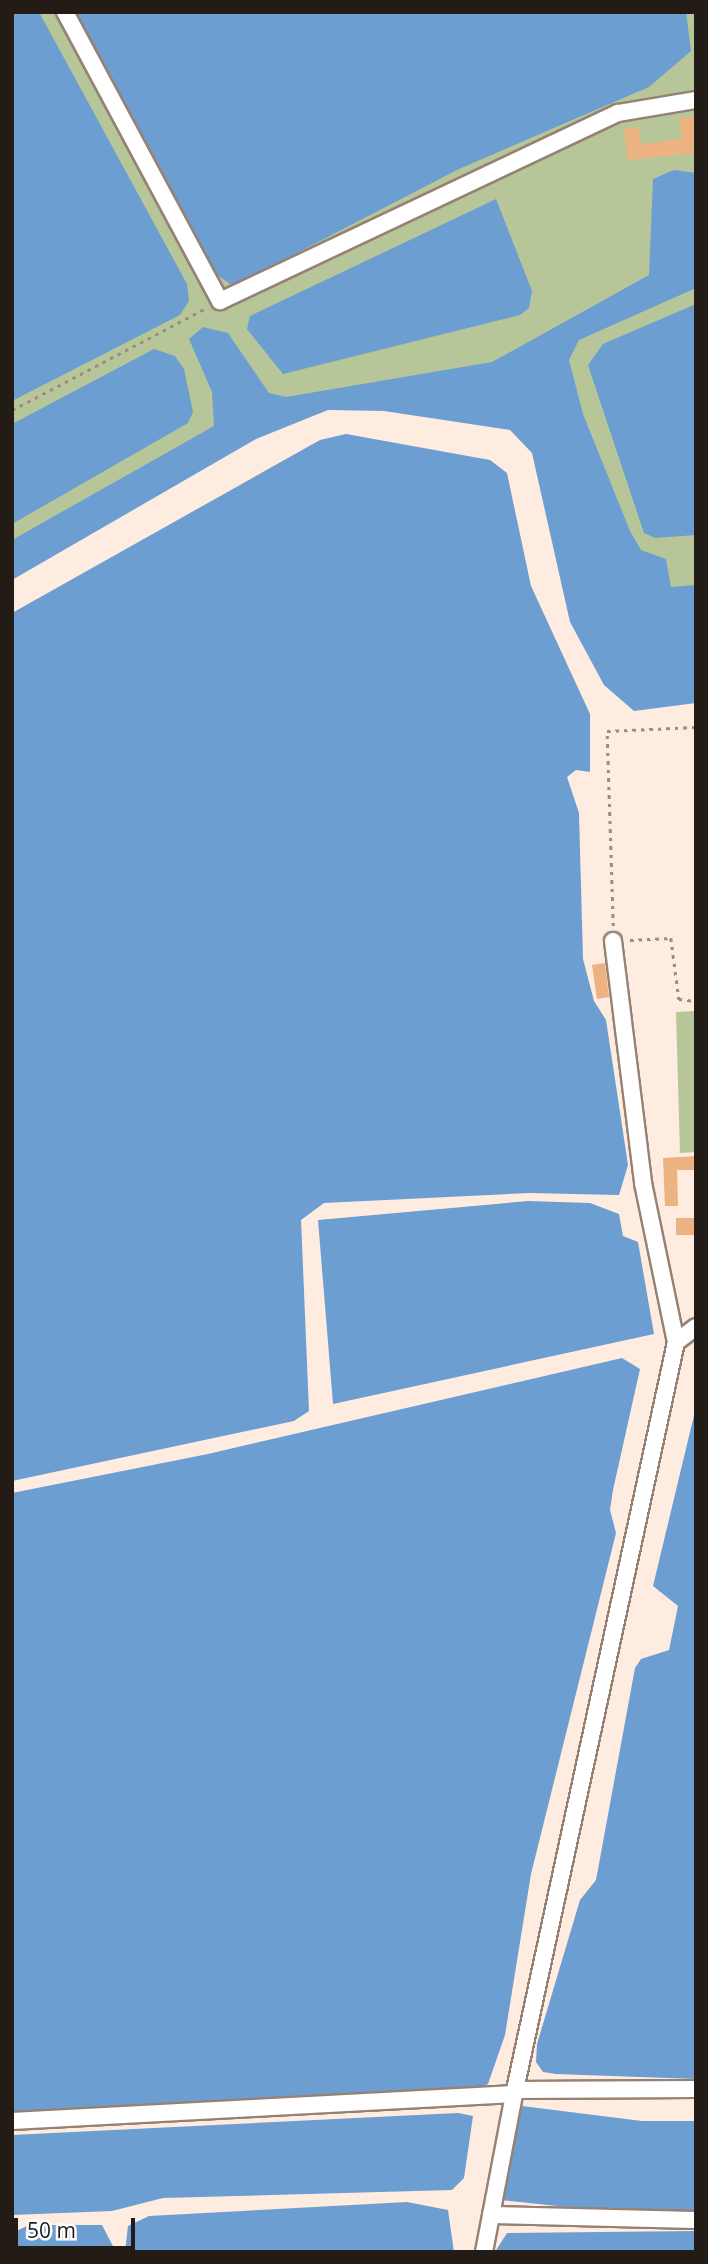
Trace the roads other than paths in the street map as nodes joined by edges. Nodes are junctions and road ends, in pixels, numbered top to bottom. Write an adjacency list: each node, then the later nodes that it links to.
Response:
1 (65, 12): 2 (street)
2 (696, 100)
3 (613, 941): 5 (street)
4 (696, 1327): 5 (street)
5 (676, 1342): 7 (street)
6 (696, 2089): 7 (street)
7 (514, 2092): 8 (street); 9 (street)
8 (12, 2121)
9 (491, 2216): 10 (street); 11 (street)
10 (696, 2220)
11 (484, 2252)

